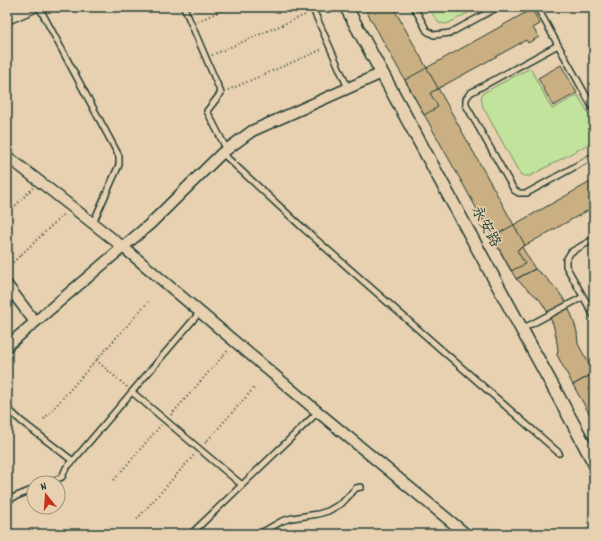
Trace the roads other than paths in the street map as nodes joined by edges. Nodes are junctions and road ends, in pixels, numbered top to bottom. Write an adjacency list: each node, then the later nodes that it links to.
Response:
1 (32, 7): 9 (street)
2 (39, 7): 17 (lane)
3 (184, 7): 14 (lane)
4 (346, 7): 11 (street, 永安路)
5 (414, 7): 6 (lane)
6 (498, 7)
7 (537, 7): 10 (lane)
8 (313, 9): 12 (lane)
9 (7, 18)
10 (558, 44): 13 (lane); 16 (lane)
11 (382, 72): 12 (street); 25 (street, 永安路)
12 (348, 88): 14 (street)
13 (594, 110)
14 (224, 151): 19 (street); 30 (lane)
15 (7, 156): 17 (street)
16 (594, 156)
17 (93, 223): 19 (street)
18 (594, 239): 21 (lane)
19 (123, 247): 22 (street); 24 (street)
20 (7, 285): 24 (street)
21 (583, 296): 23 (lane); 25 (lane)
22 (200, 312): 27 (lane); 29 (street)
23 (594, 316)
24 (35, 322): 26 (street)
25 (522, 329): 32 (street, 永安路)
26 (7, 346)
27 (132, 392): 31 (lane); 34 (lane)
28 (7, 408): 31 (lane)
29 (318, 412): 34 (lane); 40 (street)
30 (559, 453)
31 (73, 462): 33 (lane)
32 (594, 463)
33 (63, 475)
34 (242, 485): 38 (lane)
35 (361, 487): 39 (lane)
36 (26, 492): 37 (lane)
37 (7, 500)
38 (191, 534)
39 (259, 534)
40 (466, 534)

